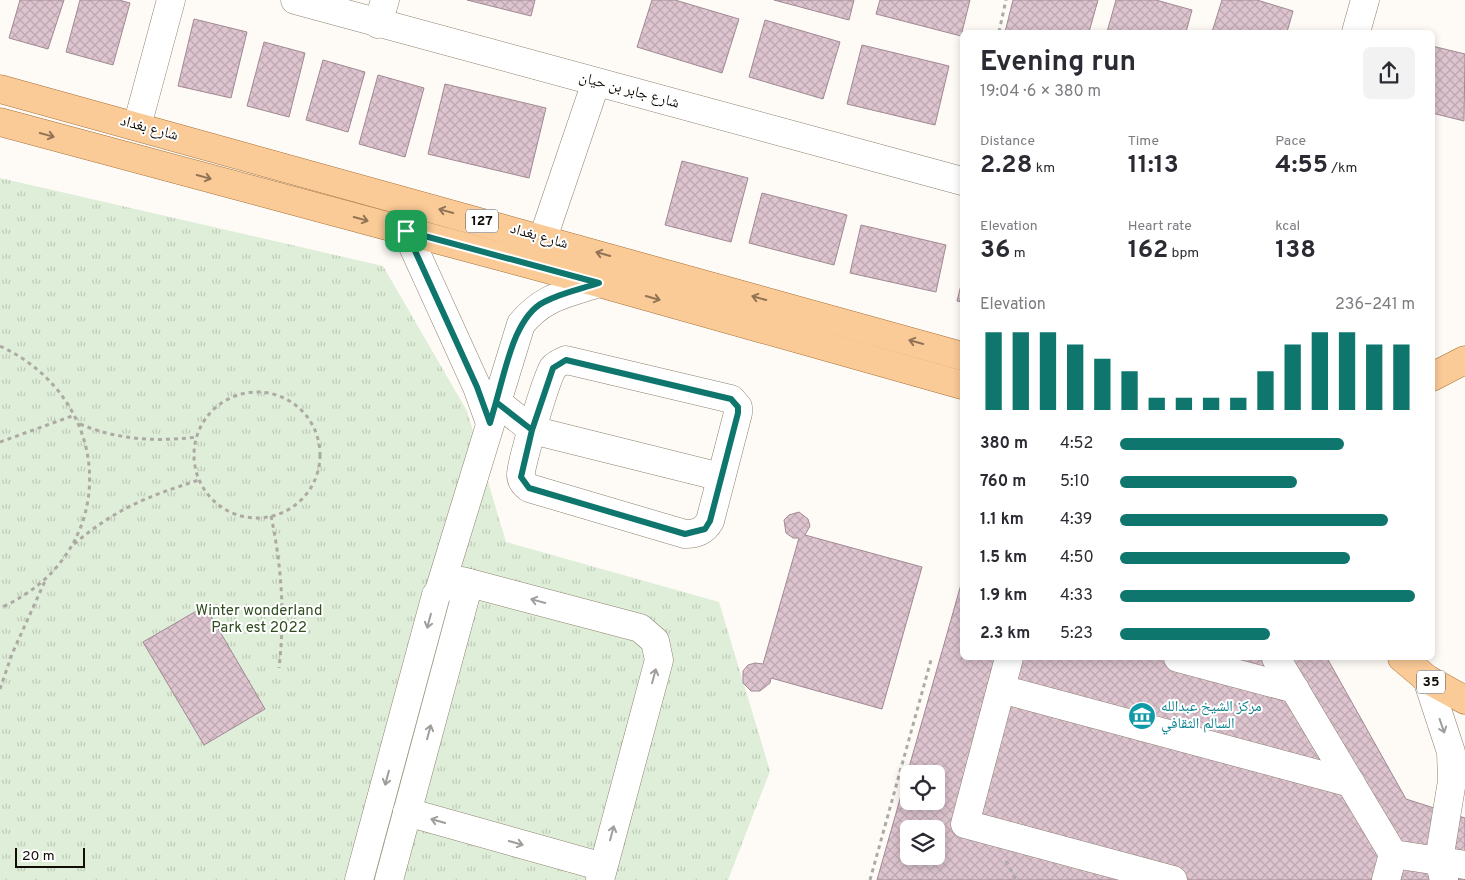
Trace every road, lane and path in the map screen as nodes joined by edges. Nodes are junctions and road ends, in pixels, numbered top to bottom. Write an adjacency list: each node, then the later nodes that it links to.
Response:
1 (171, 0): 11 (street)
2 (297, 0): 5 (street, شارع جابر بن حيان)
3 (1006, 0): 6 (path)
4 (1365, 0): 7 (street)
5 (382, 12): 8 (street, شارع جابر بن حيان)
6 (998, 30)
7 (1357, 30)
8 (596, 82): 12 (street, شارع جابر بن حيان); 14 (street)
9 (0, 88): 11 (main road, شارع بغداد / 127)
10 (0, 122): 13 (main road, شارع بغداد / 127, one-way to 13)
11 (137, 126): 14 (main road, شارع بغداد / 127, one-way to 11)
12 (960, 180)
13 (406, 231): 15 (main road, شارع بغداد / 127); 21 (street)
14 (543, 238): 17 (main road, شارع بغداد / 127, one-way to 14)
15 (599, 283): 20 (main road, شارع بغداد / 127, one-way to 20); 21 (street)
16 (0, 346): 22 (path)
17 (960, 355)
18 (1465, 360): 19 (main road)
19 (1435, 375)
20 (960, 384)
21 (493, 412): 24 (street); 33 (street)
22 (75, 416): 23 (path); 26 (path)
23 (79, 424): 25 (path); 30 (path)
24 (532, 430): 27 (street); 27 (street); 27 (street)
25 (197, 437): 28 (path); 29 (path)
26 (0, 442)
27 (722, 477)
28 (199, 480): 29 (path); 30 (path)
29 (271, 516): 40 (path)
30 (71, 546): 31 (path)
31 (46, 578): 34 (path); 42 (path)
32 (469, 583): 33 (street); 47 (street, one-way to 32); 50 (street, one-way to 32)
33 (440, 588): 52 (street, one-way to 52)
34 (0, 608)
35 (931, 660): 54 (path)
36 (1008, 660): 43 (street)
37 (1186, 660): 44 (street)
38 (1277, 660): 44 (street)
39 (1404, 660): 41 (main road, 35)
40 (279, 668)
41 (1426, 679): 45 (main road, 35); 49 (street, one-way to 49)
42 (0, 689)
43 (1000, 689): 46 (street); 55 (street)
44 (1295, 689): 46 (street)
45 (1465, 700)
46 (1351, 783): 48 (street)
47 (407, 812): 50 (street); 53 (street)
48 (1393, 854): 49 (street); 56 (street)
49 (1450, 868)
50 (602, 873)
51 (1465, 875): 57 (street)
52 (359, 880)
53 (388, 880)
54 (870, 880)
55 (1173, 880)
56 (1386, 880)
57 (1460, 880)

